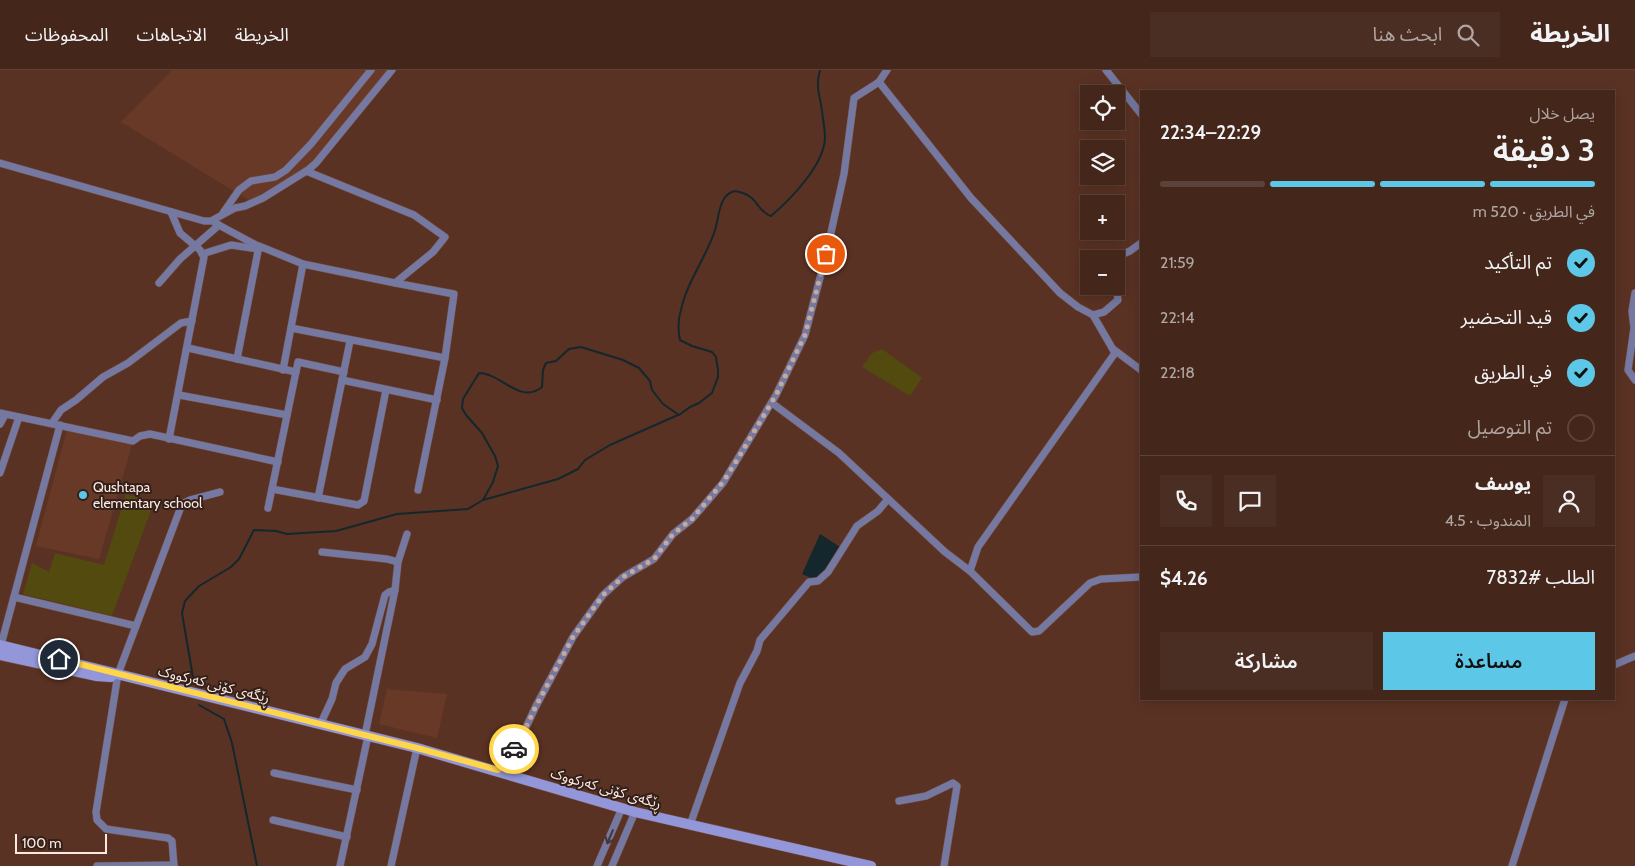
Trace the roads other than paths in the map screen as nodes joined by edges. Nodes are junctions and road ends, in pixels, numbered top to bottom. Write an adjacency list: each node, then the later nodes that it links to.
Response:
1 (371, 70): 10 (street)
2 (392, 70): 8 (street)
3 (887, 70): 5 (street)
4 (1106, 70): 6 (street)
5 (879, 82): 23 (street); 40 (street)
6 (1140, 113)
7 (0, 163): 9 (street)
8 (306, 171): 10 (street); 20 (street)
9 (171, 212): 11 (street); 14 (street)
10 (221, 216): 11 (street)
11 (211, 221): 12 (street)
12 (219, 225): 14 (street); 15 (street)
13 (1140, 244): 16 (street)
14 (194, 246): 17 (street); 19 (street)
15 (258, 247): 17 (street); 18 (street); 30 (street)
16 (1125, 253)
17 (202, 254): 24 (street)
18 (302, 264): 20 (street); 25 (street)
19 (160, 283)
20 (395, 283): 29 (street)
21 (1635, 293): 36 (street)
22 (1117, 295): 23 (street)
23 (1093, 315): 28 (street)
24 (192, 321): 27 (street); 44 (street)
25 (291, 328): 26 (street); 32 (street)
26 (350, 340): 29 (street); 34 (street)
27 (188, 348): 30 (street); 38 (street)
28 (1112, 348): 31 (street); 59 (street)
29 (445, 358): 39 (street)
30 (237, 359): 32 (street)
31 (1140, 369)
32 (283, 370): 33 (street)
33 (296, 372): 34 (street); 42 (street)
34 (344, 372): 35 (street)
35 (342, 380): 37 (street); 53 (street)
36 (1635, 380)
37 (386, 390): 39 (street); 53 (street)
38 (179, 395): 42 (street); 47 (street)
39 (437, 400): 51 (street)
40 (772, 403): 54 (street); 72 (street)
41 (3, 414): 43 (street); 45 (street)
42 (287, 415): 48 (street)
43 (19, 417): 44 (street); 49 (street)
44 (52, 423): 46 (street)
45 (0, 424)
46 (60, 425): 47 (street); 62 (street)
47 (169, 439): 48 (street)
48 (278, 462): 50 (street)
49 (0, 473)
50 (272, 489): 53 (street); 55 (street)
51 (418, 490)
52 (220, 492): 63 (street)
53 (318, 498)
54 (888, 499): 59 (street); 79 (street)
55 (268, 508)
56 (407, 534): 58 (street)
57 (322, 552): 58 (street)
58 (398, 562): 61 (street)
59 (970, 571): 60 (street)
60 (1140, 577)
61 (395, 590): 69 (street); 70 (street)
62 (14, 597): 63 (street); 64 (street)
63 (136, 626): 67 (street)
64 (0, 649): 67 (street, ڕێگەی کۆنی کەرکووک)
65 (1635, 656): 66 (street)
66 (1615, 665)
67 (118, 676): 69 (street, ڕێگەی کۆنی کەرکووک); 81 (street)
68 (1565, 700): 89 (street)
69 (320, 725): 70 (street, ڕێگەی کۆنی کەرکووک)
70 (366, 736): 71 (street, ڕێگەی کۆنی کەرکووک); 74 (street)
71 (417, 748): 72 (street, ڕێگەی کۆنی کەرکووک); 84 (street)
72 (498, 770): 76 (street, ڕێگەی کۆنی کەرکووک)
73 (274, 773): 74 (street)
74 (357, 790): 80 (street)
75 (900, 801): 88 (street)
76 (622, 808): 77 (street, ڕێگەی کۆنی کەرکووک); 85 (street, one-way to 85)
77 (635, 812): 79 (street, ڕێگەی کۆنی کەرکووک); 86 (street)
78 (274, 820): 80 (street)
79 (690, 825): 87 (street, ڕێگەی کۆنی کەرکووک)
80 (347, 837): 83 (street)
81 (174, 865): 82 (street)
82 (97, 866)
83 (340, 866)
84 (391, 866)
85 (598, 866)
86 (612, 866)
87 (871, 866)
88 (944, 866)
89 (1512, 866)

